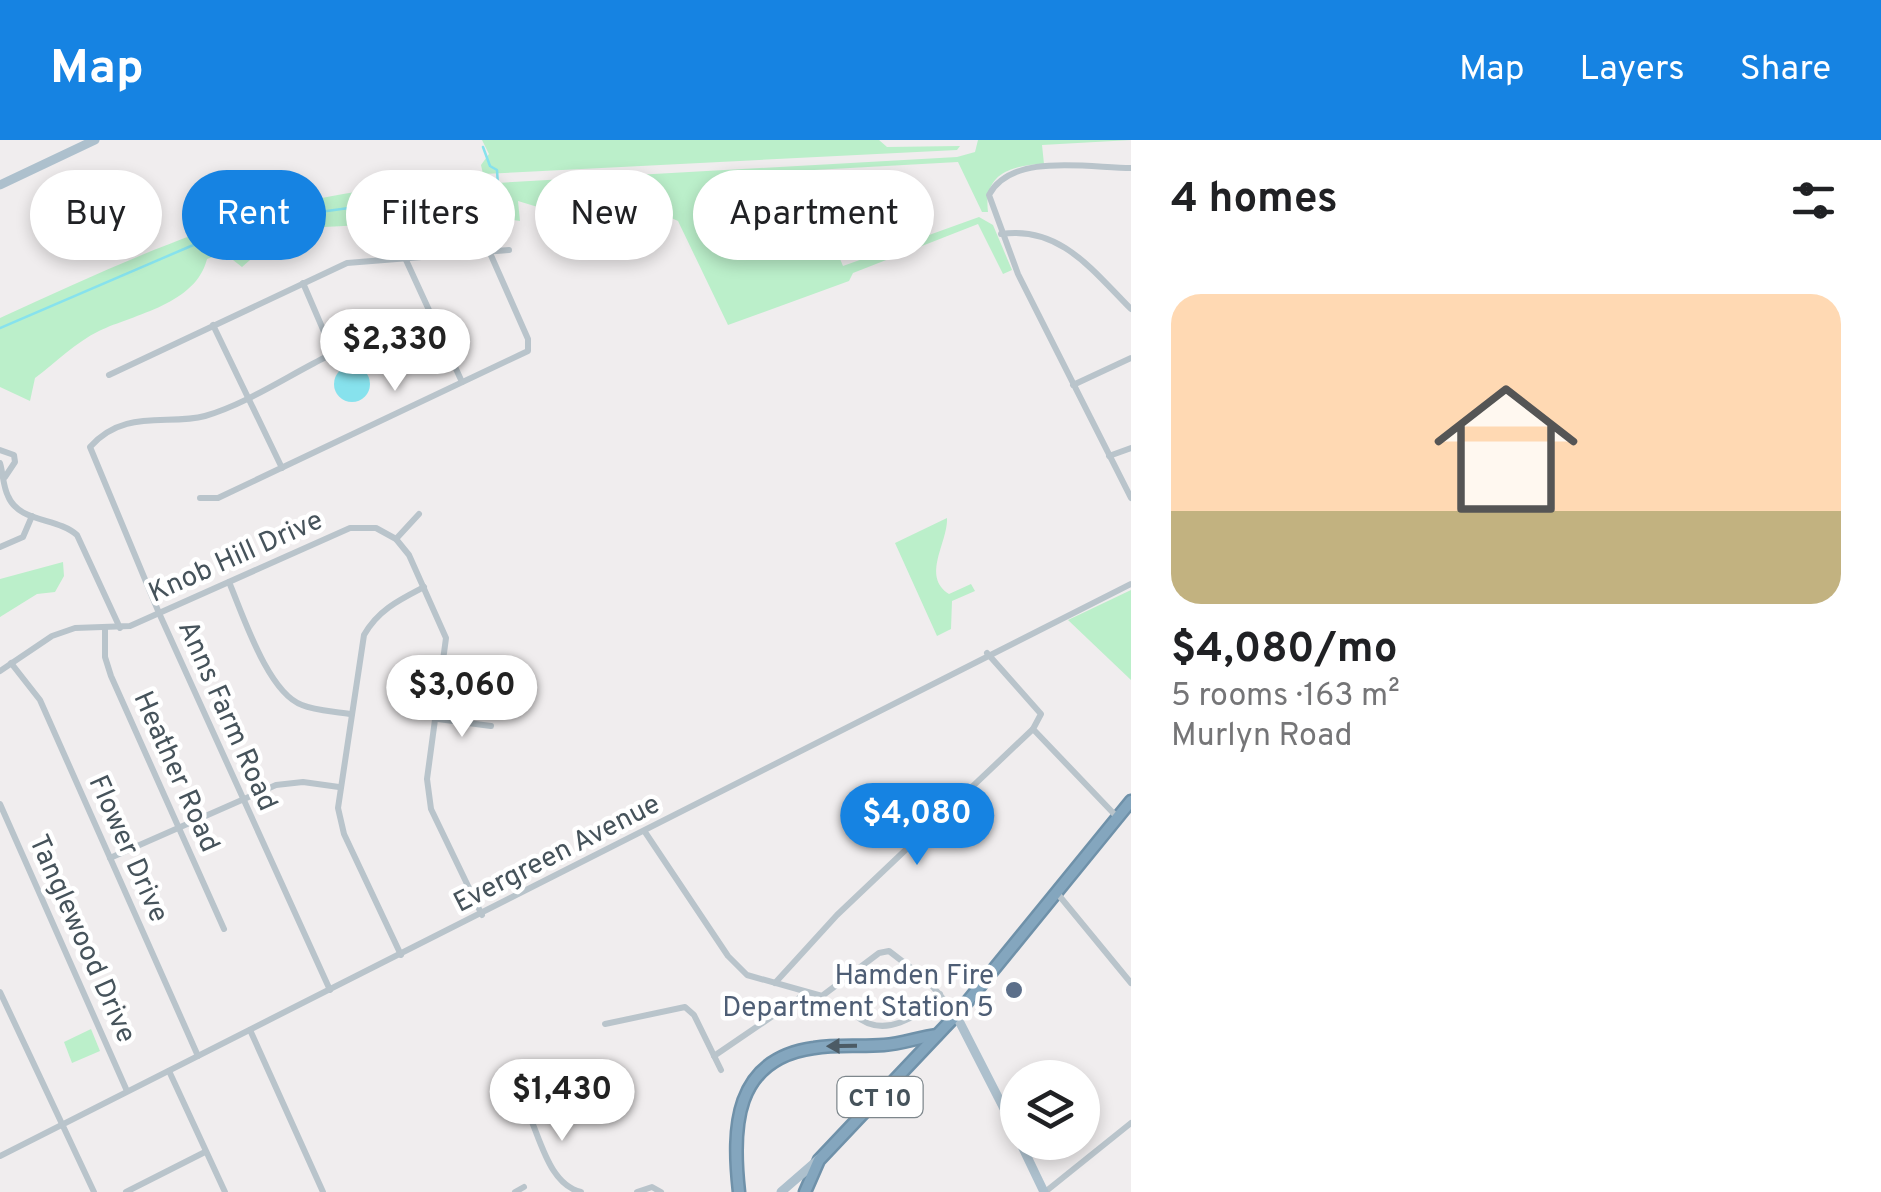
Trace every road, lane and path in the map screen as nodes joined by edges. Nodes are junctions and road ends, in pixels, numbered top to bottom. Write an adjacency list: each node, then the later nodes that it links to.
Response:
1 (95, 140): 3 (main road)
2 (1131, 168): 4 (street)
3 (0, 185)
4 (1001, 234): 8 (street); 13 (street)
5 (406, 260): 7 (street); 12 (street)
6 (493, 260): 12 (street)
7 (303, 283): 9 (street); 14 (street)
8 (1131, 309)
9 (213, 325): 11 (street); 14 (street)
10 (1131, 358): 13 (street)
11 (109, 374)
12 (462, 382): 19 (street)
13 (1073, 385): 17 (street)
14 (248, 396): 19 (street); 30 (street, Anns Farm Road)
15 (1131, 448): 17 (street)
16 (0, 450): 20 (street)
17 (1109, 456): 22 (street)
18 (0, 463): 20 (street)
19 (282, 468): 21 (street)
20 (4, 478): 24 (street)
21 (200, 498)
22 (1131, 498)
23 (419, 514): 25 (street)
24 (32, 516): 26 (street); 32 (street)
25 (396, 538): 27 (street, Knob Hill Drive); 29 (street)
26 (0, 547)
27 (229, 582): 30 (street, Knob Hill Drive); 36 (street)
28 (1131, 584): 33 (street, Evergreen Avenue)
29 (424, 587): 36 (street); 37 (street)
30 (159, 614): 32 (street, Knob Hill Drive); 41 (street, Anns Farm Road)
31 (104, 628): 32 (street, Knob Hill Drive); 34 (street, Knob Hill Drive); 45 (street, Heather Road)
32 (120, 628)
33 (987, 653): 39 (street); 46 (street, Evergreen Avenue)
34 (12, 663): 35 (street, Knob Hill Drive); 47 (street, Flower Drive)
35 (0, 671)
36 (350, 714): 40 (street)
37 (438, 719): 38 (street); 49 (street)
38 (490, 726)
39 (1033, 730): 44 (street); 52 (street)
40 (339, 787): 41 (street); 51 (street)
41 (242, 799): 45 (street); 54 (street, Anns Farm Road)
42 (1131, 801): 44 (highway, CT 10)
43 (0, 804): 67 (street, Tanglewood Drive)
44 (1118, 818): 48 (highway, CT 10)
45 (178, 829): 47 (street); 50 (street, Heather Road)
46 (646, 832): 49 (street, Evergreen Avenue); 52 (street)
47 (110, 858): 63 (street, Flower Drive)
48 (1056, 892): 53 (street); 59 (highway, CT 10)
49 (482, 915): 51 (street, Evergreen Avenue)
50 (224, 929)
51 (400, 956): 54 (street, Evergreen Avenue)
52 (775, 983): 56 (street)
53 (1131, 983)
54 (330, 990): 61 (street, Evergreen Avenue)
55 (0, 992): 71 (street)
56 (806, 994): 57 (street); 64 (street)
57 (940, 994): 58 (street); 59 (street)
58 (855, 1015)
59 (956, 1015): 62 (highway, CT 10); 68 (main road)
60 (604, 1024): 64 (street)
61 (250, 1030): 63 (street, Evergreen Avenue); 80 (street)
62 (938, 1035): 74 (highway, CT 10); 85 (highway, one-way to 85)
63 (198, 1056): 66 (street, Evergreen Avenue)
64 (714, 1056): 65 (street)
65 (722, 1070)
66 (169, 1071): 67 (street, Evergreen Avenue); 72 (street)
67 (126, 1091): 71 (street, Evergreen Avenue)
68 (1000, 1102)
69 (529, 1115): 82 (street)
70 (1131, 1123): 88 (street)
71 (60, 1124): 73 (street, Evergreen Avenue); 77 (street)
72 (205, 1152): 78 (street); 79 (street)
73 (0, 1156)
74 (822, 1157): 86 (main road, CT 10); 87 (highway)
75 (1029, 1160): 88 (main road)
76 (524, 1187): 81 (street)
77 (94, 1192)
78 (126, 1192)
79 (224, 1192)
80 (323, 1192)
81 (515, 1192)
82 (581, 1192)
83 (637, 1192): 84 (street)
84 (662, 1192)
85 (739, 1192)
86 (782, 1192)
87 (804, 1192)
88 (1045, 1192)

